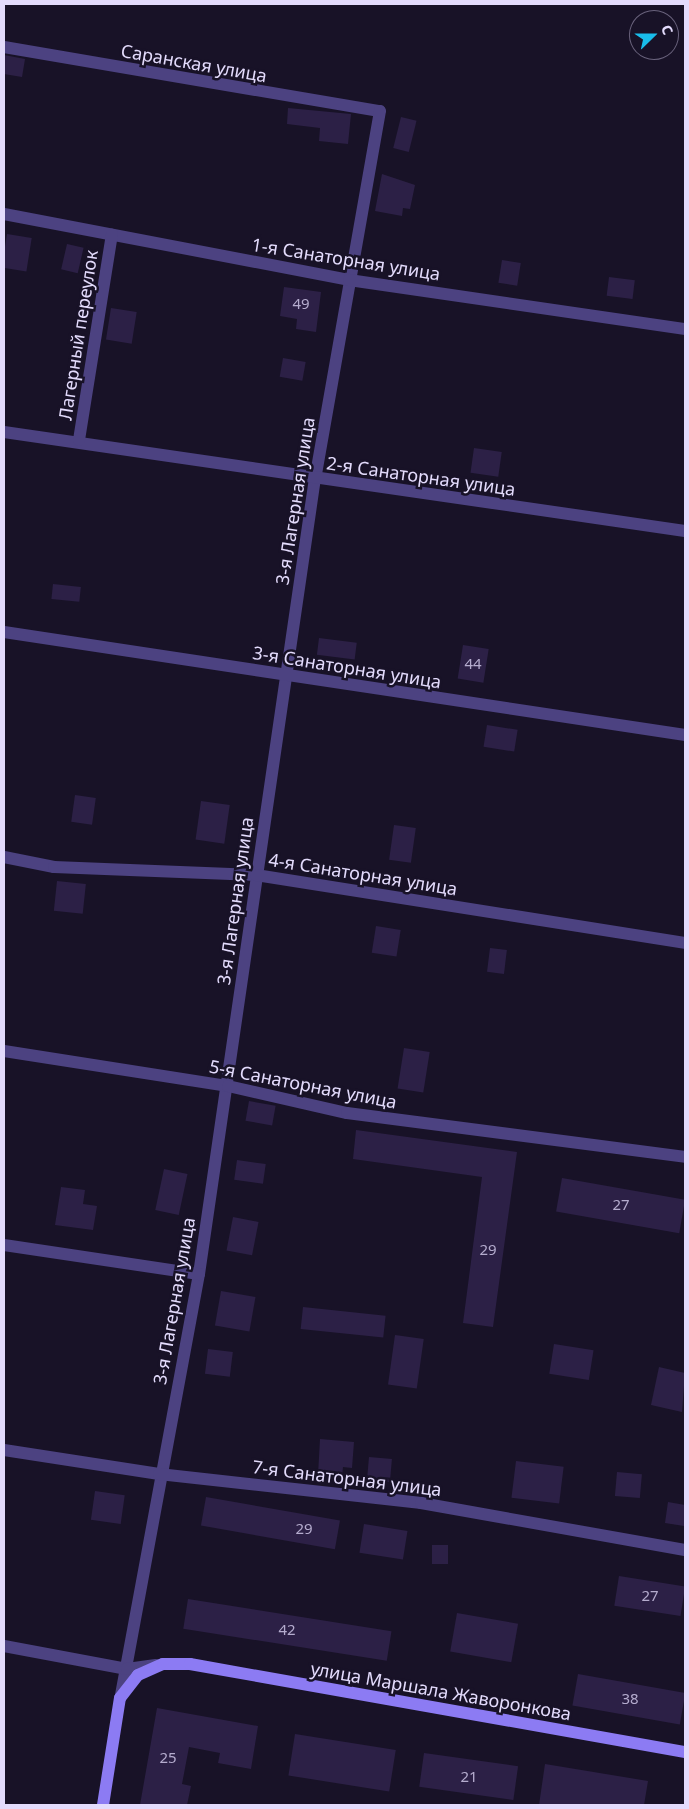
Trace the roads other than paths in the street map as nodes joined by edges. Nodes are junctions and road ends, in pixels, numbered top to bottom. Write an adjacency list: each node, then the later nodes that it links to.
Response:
1 (4, 47): 2 (street, Саранская улица)
2 (380, 111): 5 (street, 3-я Лагерная улица)
3 (4, 214): 4 (street, 1-я Санаторная улица)
4 (112, 236): 5 (street, 1-я Санаторная улица); 8 (street, Лагерный переулок)
5 (349, 280): 6 (street, 1-я Санаторная улица); 9 (street, 3-я Лагерная улица)
6 (685, 329)
7 (4, 432): 8 (street, 2-я Санаторная улица)
8 (79, 440): 9 (street, 2-я Санаторная улица)
9 (316, 478): 10 (street, 2-я Санаторная улица); 12 (street, 3-я Лагерная улица)
10 (685, 531)
11 (4, 632): 12 (street, 3-я Санаторная улица)
12 (286, 676): 13 (street, 3-я Санаторная улица); 15 (street, 3-я Лагерная улица)
13 (685, 735)
14 (4, 857): 15 (street, 4-я Санаторная улица)
15 (256, 875): 16 (street, 4-я Санаторная улица); 18 (street, 3-я Лагерная улица)
16 (685, 943)
17 (4, 1051): 18 (street, 5-я Санаторная улица)
18 (228, 1086): 19 (street, 5-я Санаторная улица); 21 (street, 3-я Лагерная улица)
19 (685, 1157)
20 (4, 1245): 21 (street)
21 (198, 1274): 23 (street, 3-я Лагерная улица)
22 (4, 1450): 23 (street, 7-я Санаторная улица)
23 (159, 1474): 24 (street, 7-я Санаторная улица); 28 (street, 3-я Лагерная улица)
24 (685, 1550)
25 (4, 1646): 28 (street)
26 (164, 1664): 27 (main road, 3-я Лагерная улица); 28 (street); 29 (main road, 3-я Лагерная улица)
27 (190, 1664): 30 (main road, улица Маршала Жаворонкова)
28 (127, 1669): 29 (street, 3-я Лагерная улица)
29 (121, 1696): 31 (main road, 3-я Лагерная улица)
30 (685, 1752)
31 (103, 1805)

